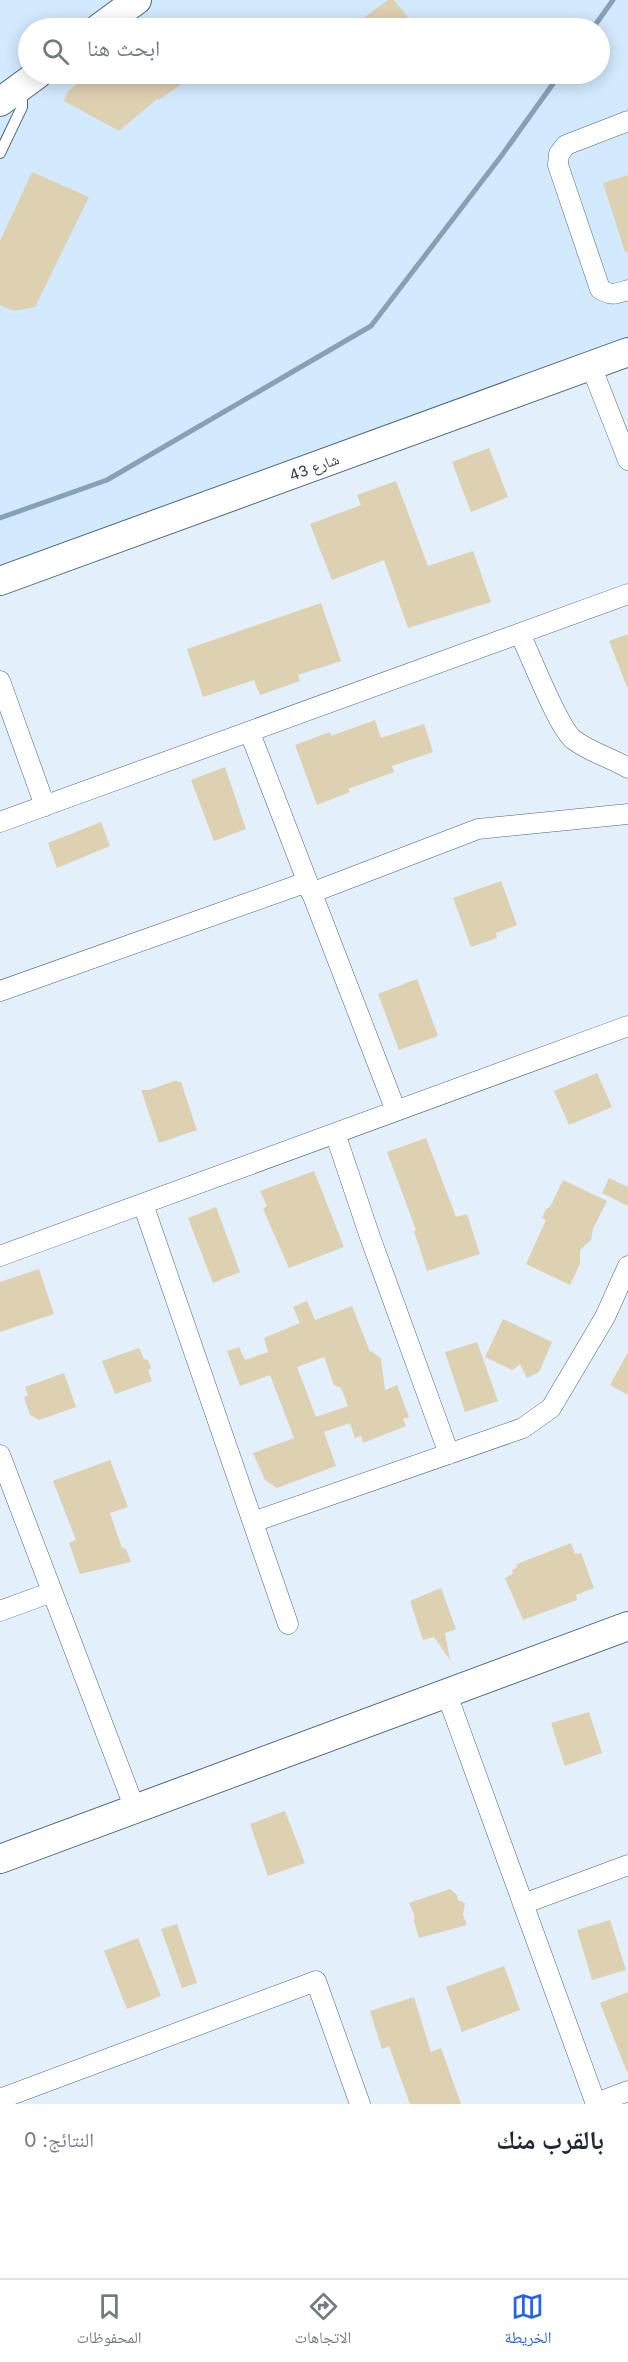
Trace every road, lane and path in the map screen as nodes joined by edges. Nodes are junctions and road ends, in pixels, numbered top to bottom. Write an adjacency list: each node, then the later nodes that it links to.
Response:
1 (137, 0): 2 (street)
2 (113, 18)
3 (20, 87): 5 (lane)
4 (628, 121): 6 (street)
5 (0, 153)
6 (628, 290)
7 (628, 352): 8 (street, شارع 43)
8 (591, 366): 9 (street); 10 (street, شارع 43)
9 (628, 460)
10 (0, 581)
11 (628, 594): 12 (street)
12 (520, 634): 14 (street); 15 (street)
13 (0, 681): 16 (street)
14 (250, 733): 16 (street); 19 (street)
15 (628, 768)
16 (45, 806): 18 (street)
17 (628, 814): 19 (street)
18 (0, 822)
19 (309, 887): 20 (street); 22 (street)
20 (0, 991)
21 (628, 1027): 22 (street)
22 (396, 1111): 23 (street)
23 (335, 1133): 24 (street); 27 (street)
24 (143, 1204): 25 (street); 29 (street)
25 (0, 1256)
26 (627, 1270): 27 (street)
27 (449, 1454): 29 (street)
28 (0, 1455): 30 (street)
29 (253, 1522): 32 (street)
30 (52, 1592): 31 (street); 35 (street)
31 (0, 1611)
32 (288, 1624)
33 (628, 1626): 34 (street)
34 (446, 1692): 35 (street); 38 (street)
35 (135, 1809): 36 (street)
36 (0, 1859)
37 (628, 1865): 38 (street)
38 (523, 1904): 42 (street)
39 (628, 2091): 42 (street)
40 (0, 2099): 41 (street)
41 (360, 2104)
42 (596, 2104)

